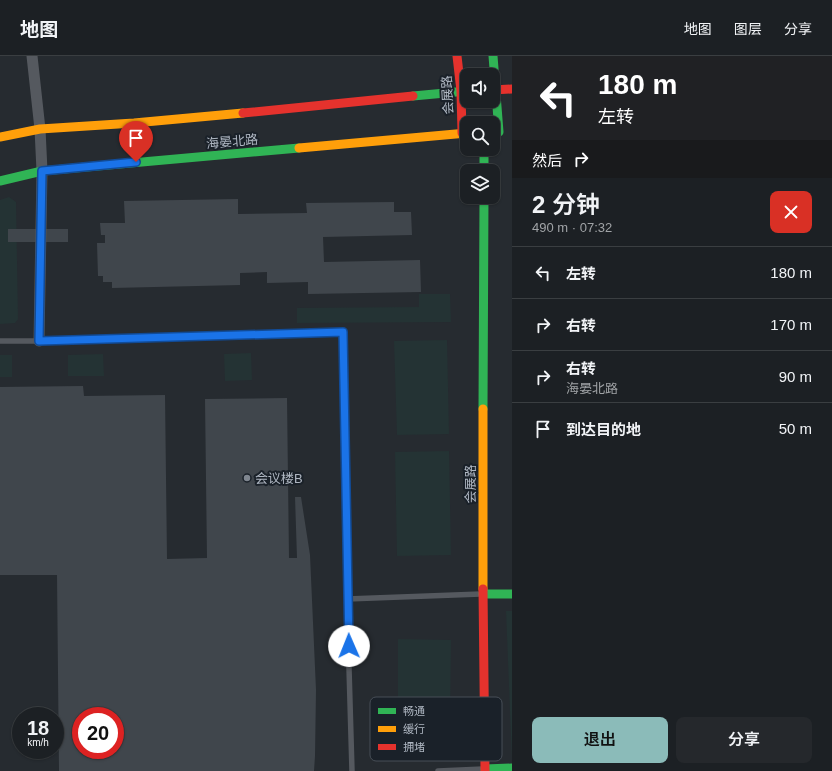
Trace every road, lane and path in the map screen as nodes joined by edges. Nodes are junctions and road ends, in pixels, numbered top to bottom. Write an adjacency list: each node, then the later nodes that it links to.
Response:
1 (32, 56): 9 (street)
2 (457, 56): 5 (main road, 会展路)
3 (493, 56): 4 (main road)
4 (494, 68)
5 (460, 71)
6 (512, 89): 7 (main road)
7 (500, 90)
8 (460, 91): 9 (main road)
9 (40, 129): 11 (main road); 12 (street)
10 (460, 133): 12 (main road, 海晏北路)
11 (0, 137)
12 (42, 171): 13 (main road, 海晏北路); 16 (street)
13 (0, 181)
14 (484, 204): 17 (main road, 会展路)
15 (0, 341): 16 (lane)
16 (39, 341): 19 (lane)
17 (483, 594): 18 (main road); 19 (lane); 20 (main road, 会展路)
18 (512, 594)
19 (347, 599): 23 (lane)
20 (484, 697)
21 (512, 768): 22 (main road)
22 (485, 770): 24 (lane)
23 (352, 771)
24 (438, 771)

